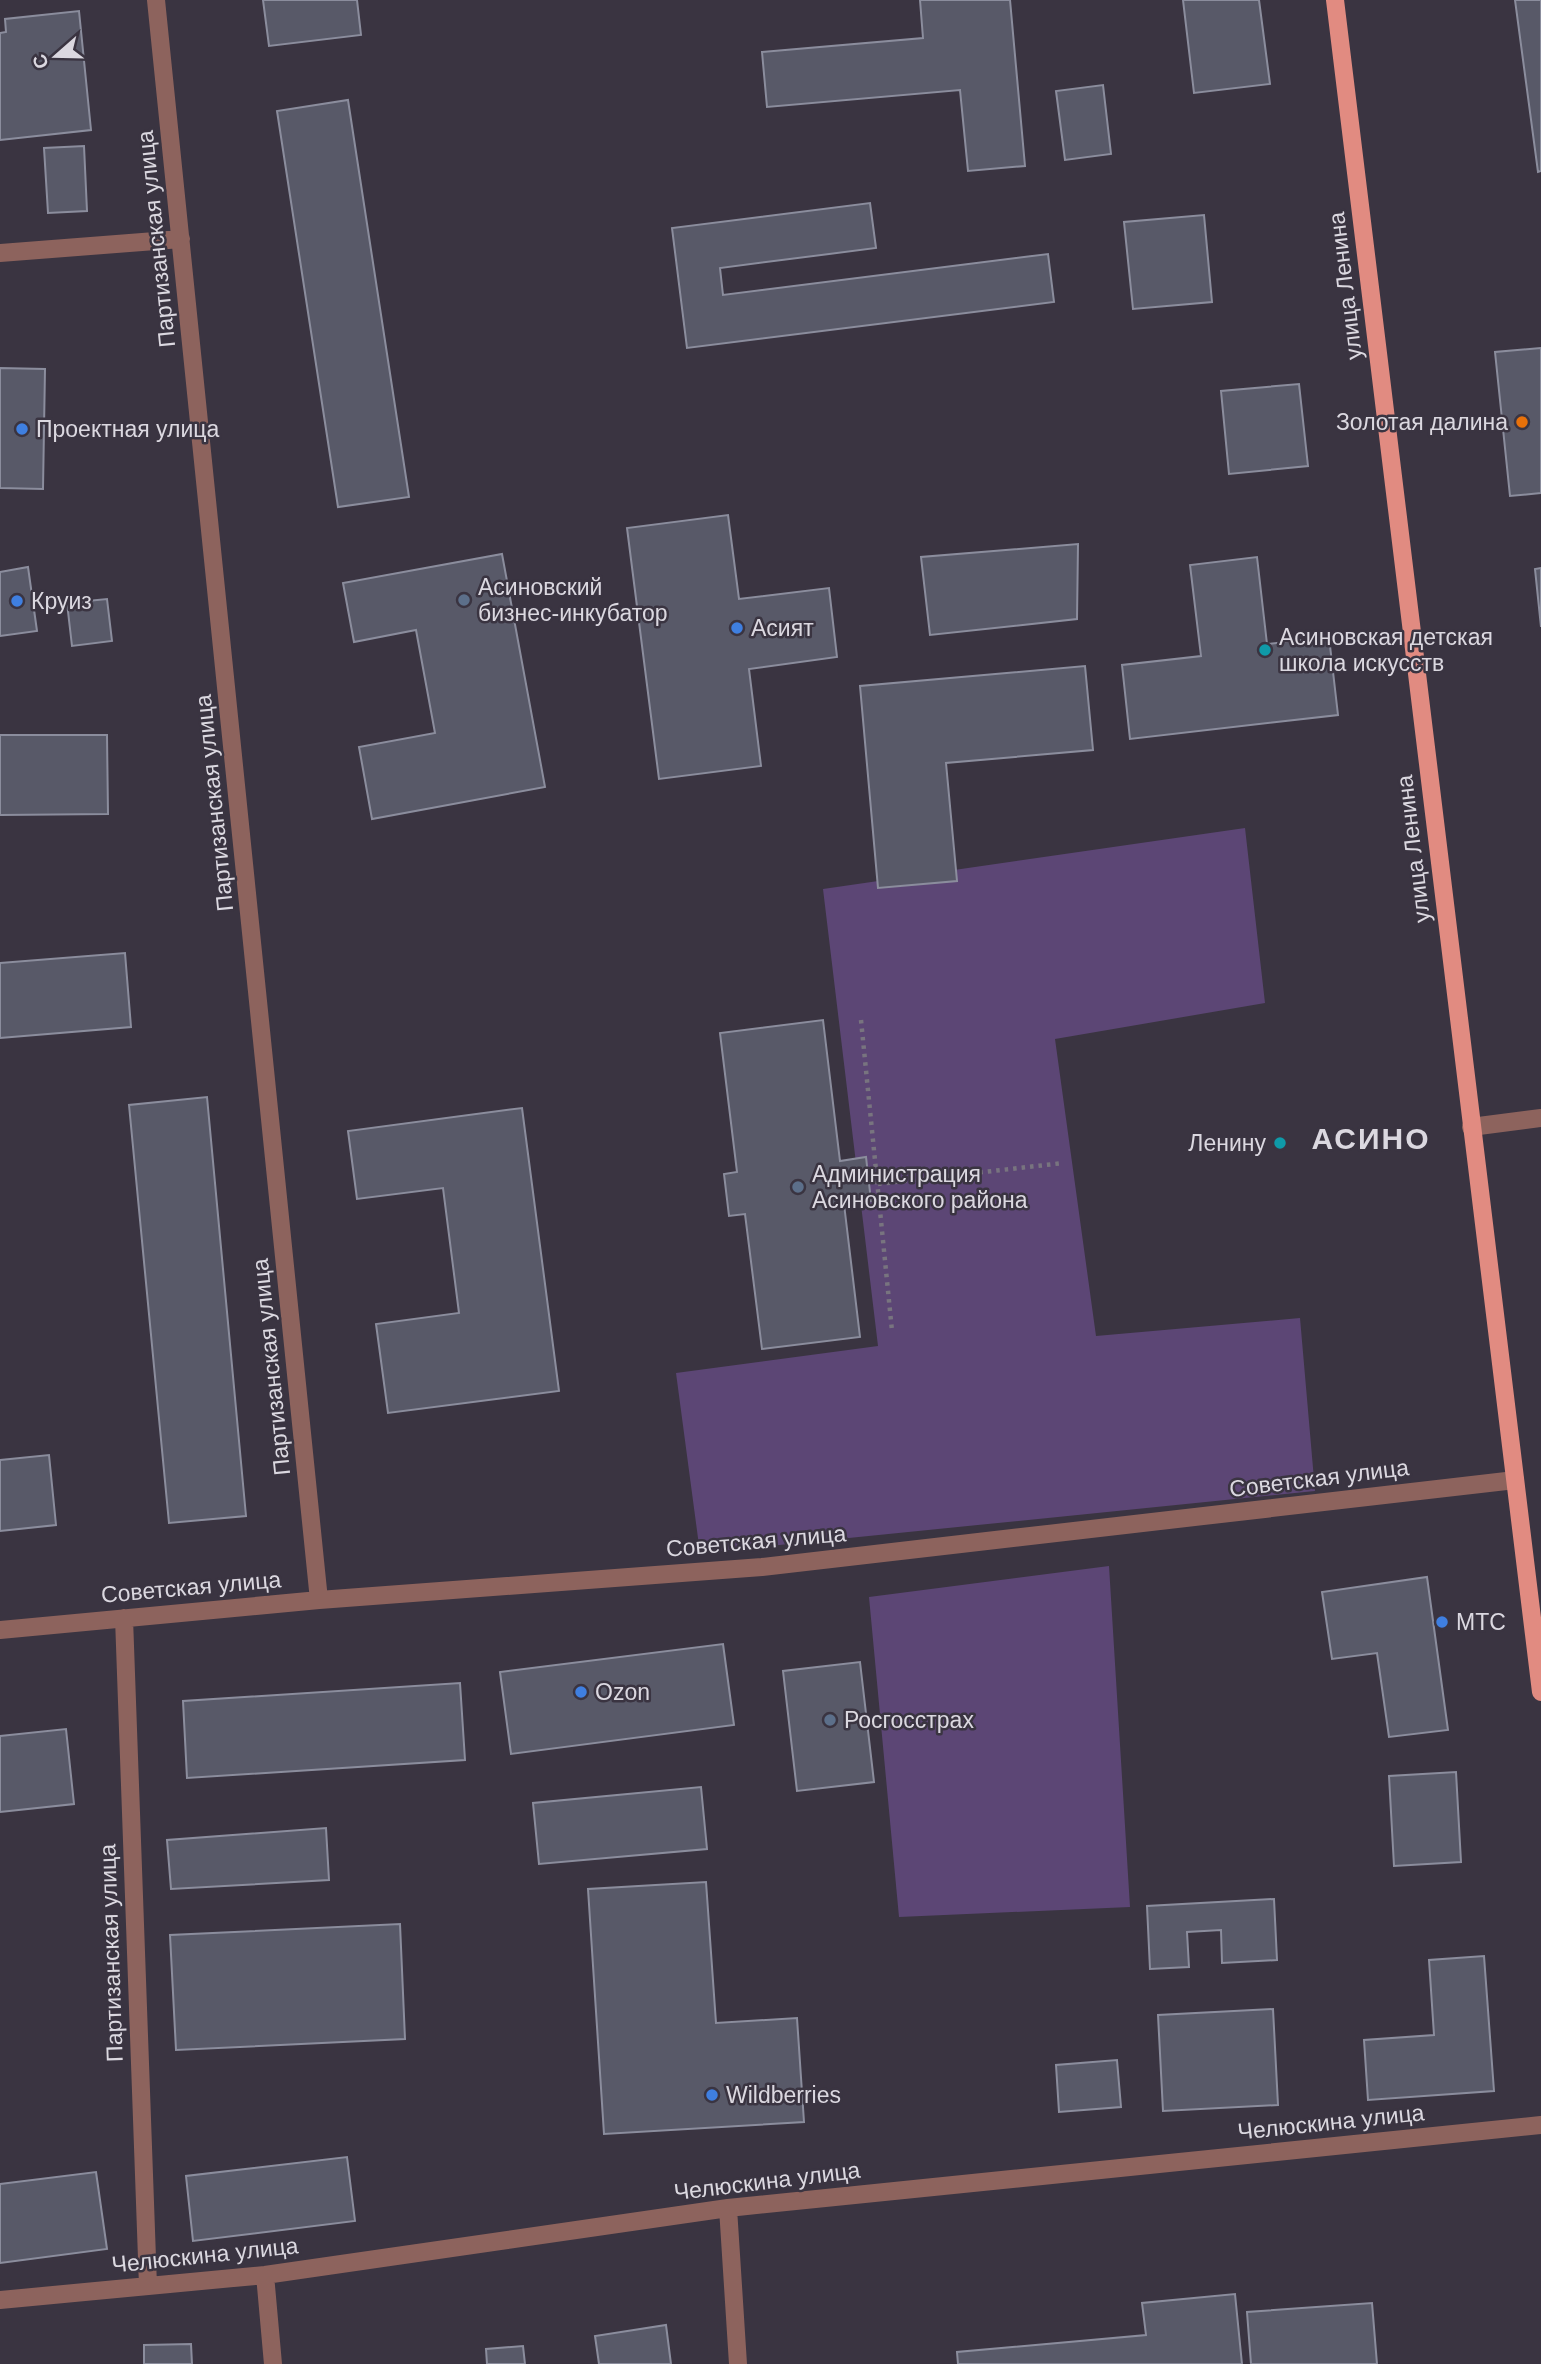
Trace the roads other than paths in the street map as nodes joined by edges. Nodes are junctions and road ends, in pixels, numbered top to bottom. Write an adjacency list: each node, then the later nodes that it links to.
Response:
1 (156, 0): 3 (street, Партизанская улица)
2 (1335, 0): 6 (main road, улица Ленина)
3 (181, 239): 4 (street); 8 (street, Партизанская улица)
4 (0, 253)
5 (1541, 1118): 6 (street)
6 (1471, 1127): 7 (main road, улица Ленина)
7 (1515, 1480): 8 (street, Советская улица); 11 (main road, улица Ленина)
8 (319, 1600): 9 (street, Советская улица)
9 (124, 1618): 10 (street, Советская улица); 15 (street, Партизанская улица)
10 (0, 1630)
11 (1541, 1692)
12 (1541, 2126): 13 (street, Челюскина улица)
13 (728, 2208): 14 (street, Челюскина улица); 18 (street)
14 (265, 2275): 15 (street, Челюскина улица); 17 (street)
15 (148, 2286): 16 (street, Челюскина улица)
16 (0, 2300)
17 (273, 2364)
18 (738, 2364)

